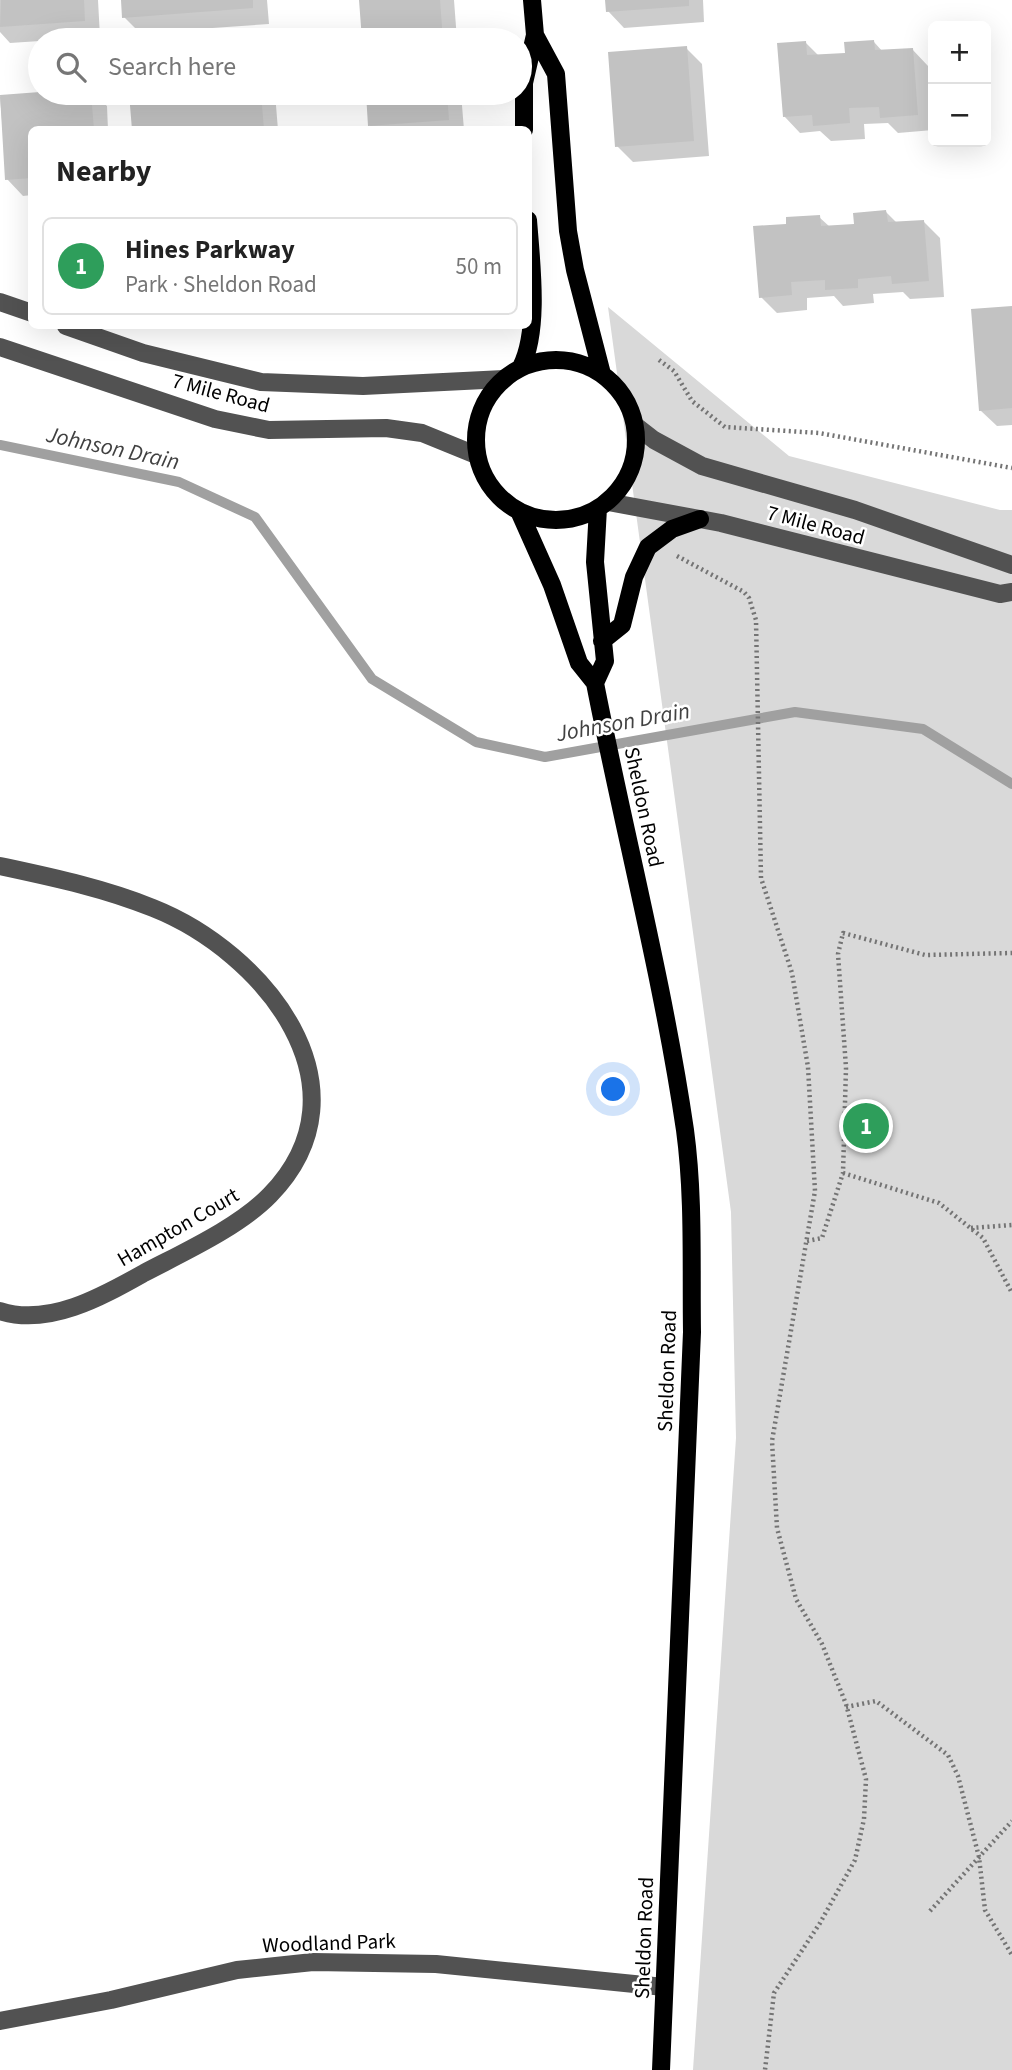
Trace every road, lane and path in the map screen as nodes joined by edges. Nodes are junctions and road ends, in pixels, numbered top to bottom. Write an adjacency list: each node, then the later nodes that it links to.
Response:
1 (532, 0): 2 (main road)
2 (535, 35): 3 (main road); 13 (main road)
3 (532, 48)
4 (524, 105): 5 (main road)
5 (524, 126)
6 (0, 302): 7 (street)
7 (28, 312)
8 (75, 329): 14 (street, 7 Mile Road)
9 (530, 329): 12 (main road)
10 (0, 347): 16 (street, 7 Mile Road)
11 (659, 360): 17 (path)
12 (521, 367): 13 (main road); 14 (main road)
13 (602, 374): 15 (main road)
14 (504, 379): 16 (main road)
15 (636, 426): 18 (main road); 22 (street, 7 Mile Road)
16 (476, 455): 19 (main road)
17 (1012, 468)
18 (603, 505): 19 (main road); 20 (street, 7 Mile Road); 24 (main road, Sheldon Road)
19 (519, 511): 25 (main road, Sheldon Road)
20 (700, 519): 21 (main road); 23 (street, 7 Mile Road)
21 (653, 542): 24 (main road); 31 (path)
22 (1012, 565)
23 (1012, 592)
24 (602, 641): 25 (main road, Sheldon Road)
25 (595, 683): 39 (main road, Sheldon Road)
26 (0, 866): 33 (street, Hampton Court)
27 (1012, 953): 28 (path)
28 (843, 1173): 30 (path); 31 (path)
29 (1012, 1226): 30 (path)
30 (971, 1228): 32 (path)
31 (807, 1241): 34 (path)
32 (1012, 1293)
33 (0, 1311)
34 (846, 1706): 36 (path); 42 (path)
35 (1012, 1821): 36 (path)
36 (979, 1857): 37 (path); 38 (path)
37 (930, 1911)
38 (1012, 1955)
39 (664, 1987): 40 (street, Woodland Park); 41 (main road, Sheldon Road)
40 (0, 2021)
41 (661, 2070)
42 (765, 2070)

